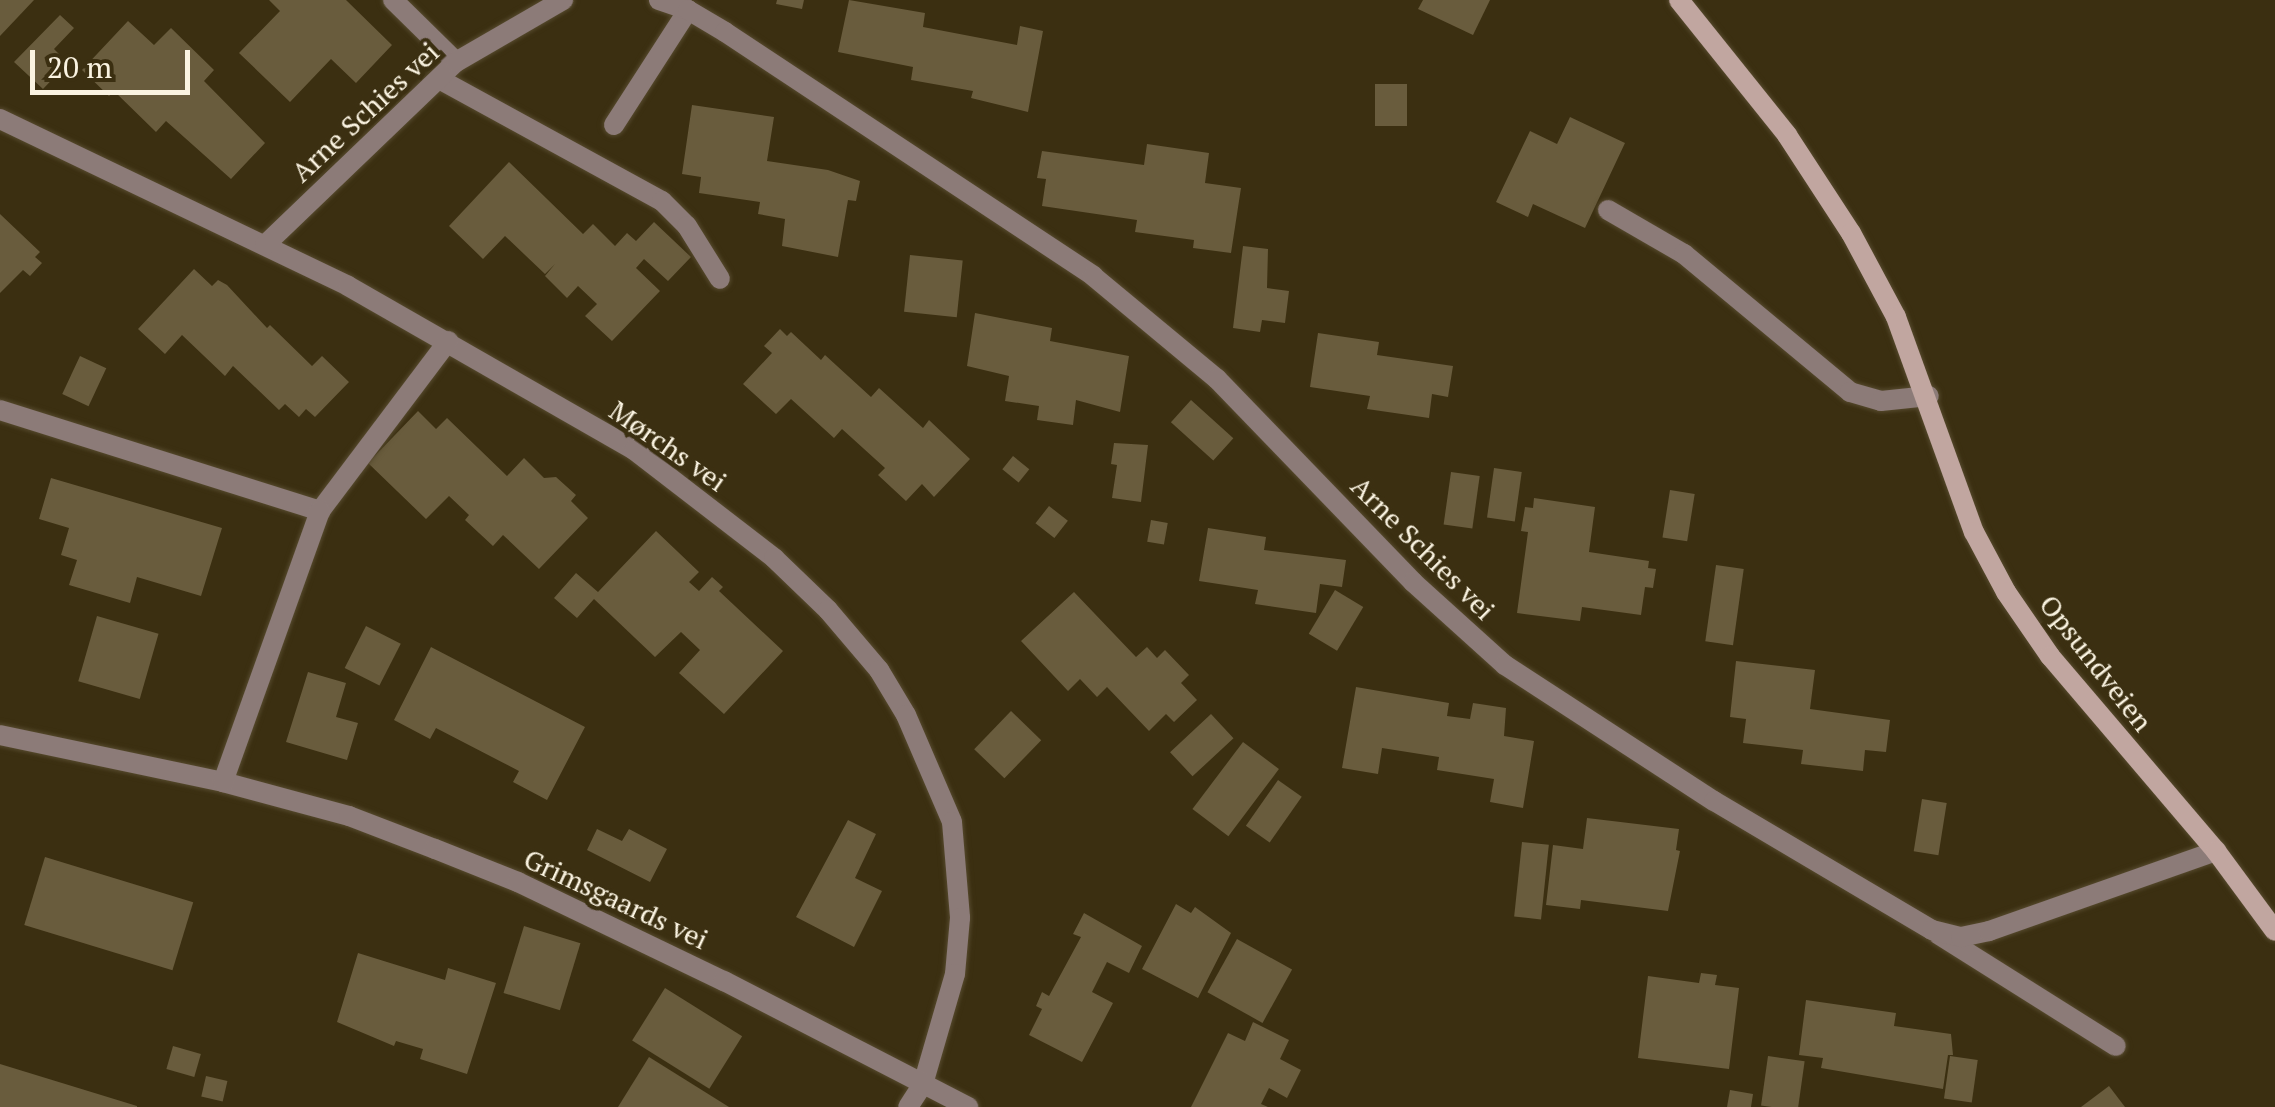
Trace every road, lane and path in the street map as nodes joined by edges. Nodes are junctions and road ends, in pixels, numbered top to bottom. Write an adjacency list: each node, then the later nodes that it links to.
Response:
1 (393, 0): 6 (street)
2 (659, 0): 5 (street, Arne Schies vei)
3 (1679, 0): 14 (street, Opsundveien)
4 (549, 3): 6 (street, Arne Schies vei)
5 (688, 10): 9 (street); 20 (street, Arne Schies vei)
6 (456, 62): 7 (street, Arne Schies vei)
7 (438, 79): 11 (street, Arne Schies vei); 12 (street)
8 (0, 120): 11 (street, Mørchs vei)
9 (614, 126)
10 (1608, 210): 14 (street)
11 (265, 245): 13 (street, Mørchs vei)
12 (720, 279)
13 (448, 340): 16 (street); 23 (street, Mørchs vei)
14 (1928, 396): 19 (street, Opsundveien)
15 (0, 410): 16 (street)
16 (320, 511): 18 (street)
17 (0, 735): 18 (street, Grimsgaards vei)
18 (223, 782): 23 (street, Grimsgaards vei)
19 (2216, 851): 20 (street, Arne Schies vei); 21 (street, Opsundveien)
20 (1932, 930): 22 (street)
21 (2275, 931)
22 (2116, 1046)
23 (923, 1084): 24 (street, Mørchs vei); 25 (street, Grimsgaards vei)
24 (908, 1107)
25 (968, 1107)

